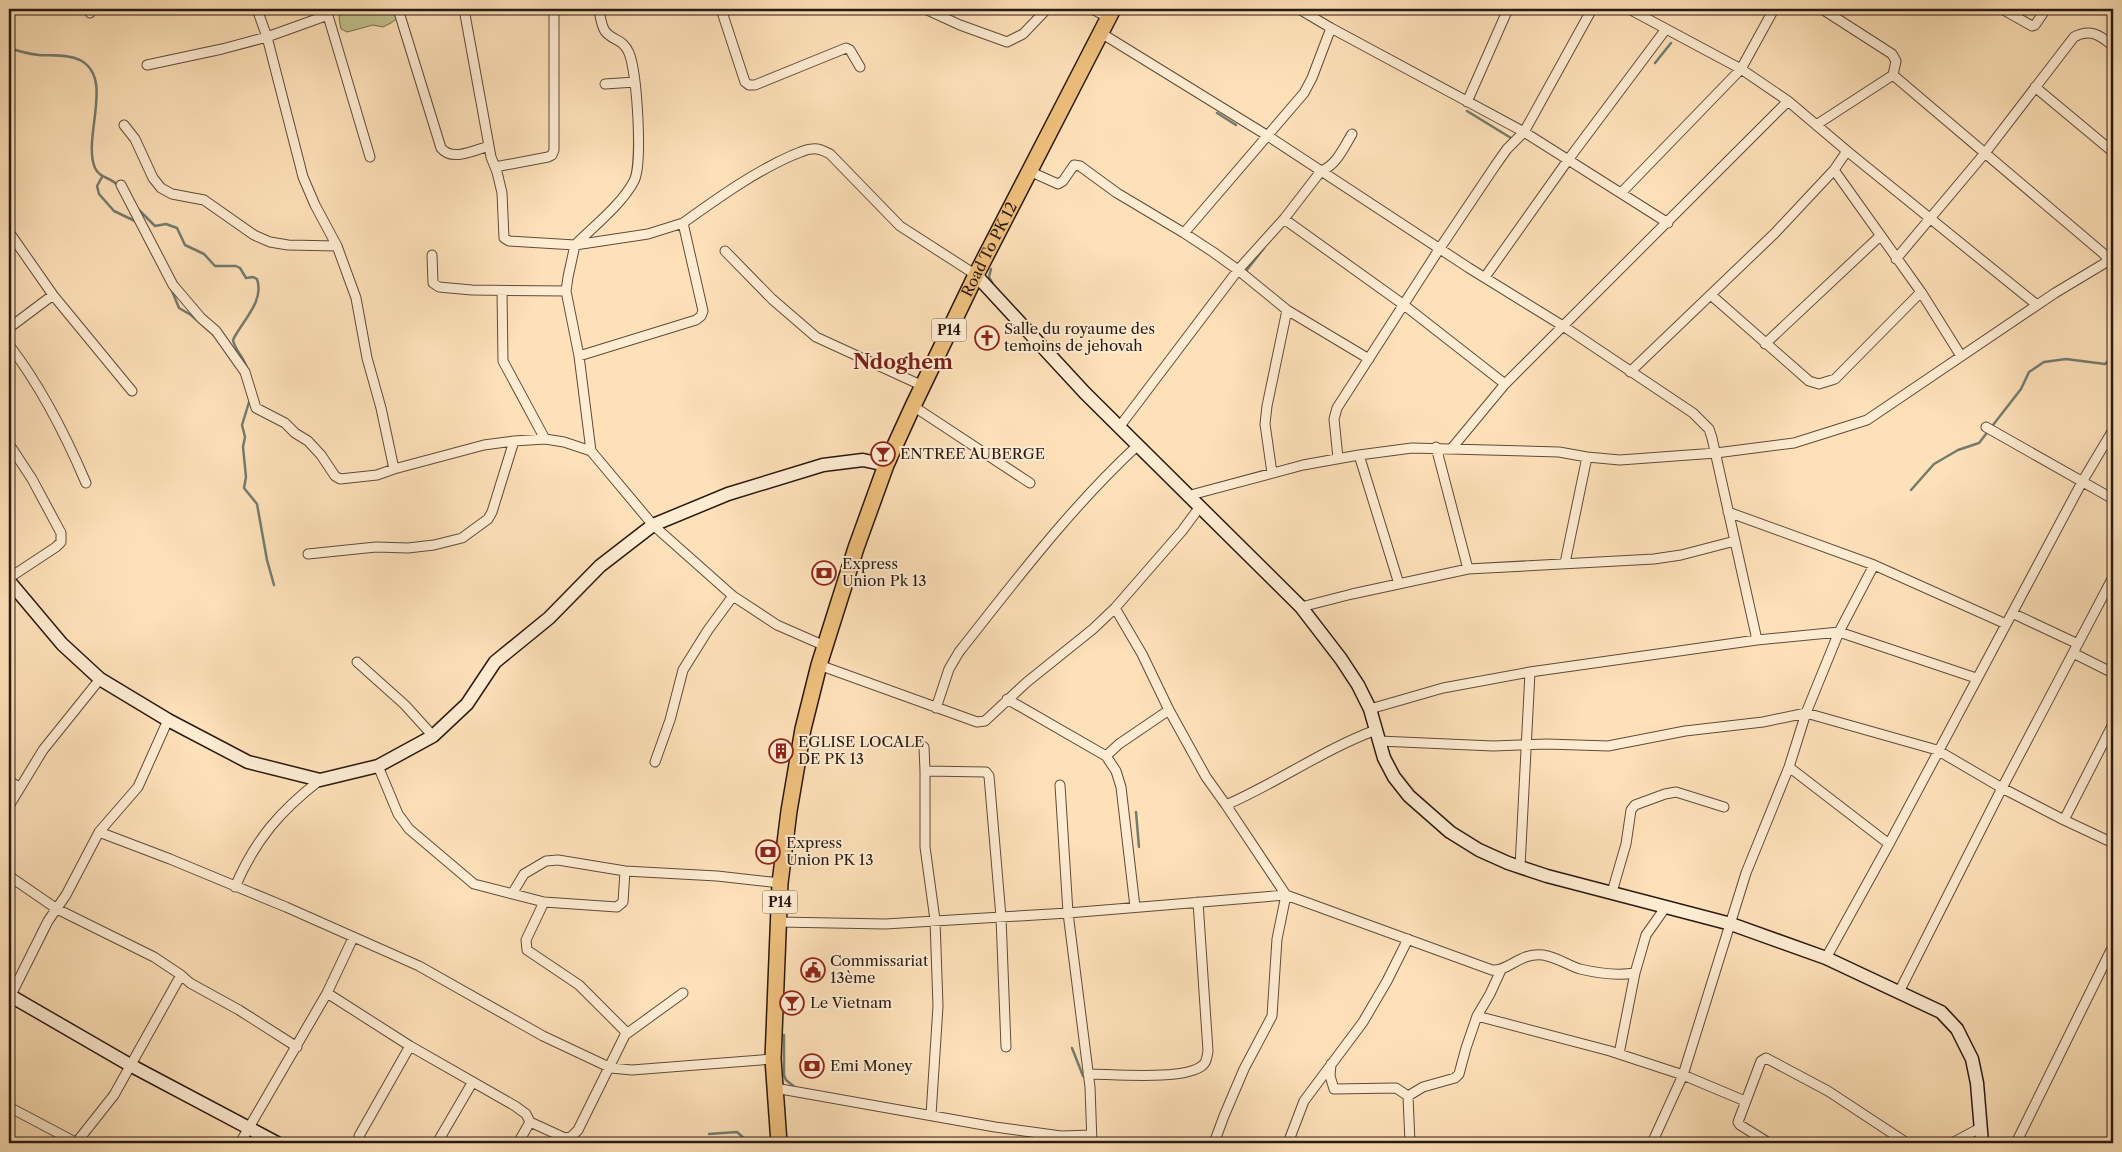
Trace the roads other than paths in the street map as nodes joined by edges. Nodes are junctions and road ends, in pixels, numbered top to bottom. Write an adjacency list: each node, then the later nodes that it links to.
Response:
1 (257, 9): 24 (street)
2 (398, 9): 40 (street)
3 (464, 9): 40 (street)
4 (554, 9): 46 (street)
5 (599, 9): 30 (street)
6 (722, 9): 27 (street)
7 (925, 9): 8 (street)
8 (1047, 9)
9 (1092, 9): 19 (street)
10 (1299, 9): 21 (street)
11 (1508, 9): 34 (street)
12 (1592, 9): 37 (street)
13 (1629, 9): 20 (street)
14 (1774, 9): 28 (street)
15 (1822, 9): 29 (street)
16 (2002, 9): 17 (street)
17 (2046, 9)
18 (327, 12): 24 (street); 44 (street)
19 (1110, 13): 23 (main road, Road To PK 12 / P14)
20 (1648, 13): 22 (street)
21 (1330, 28): 34 (street); 39 (street)
22 (1666, 29): 28 (street); 45 (street)
23 (1101, 32): 39 (street); 48 (main road, Road To PK 12 / P14)
24 (267, 37): 26 (street); 60 (street)
25 (2113, 46): 32 (street)
26 (147, 65)
27 (860, 67)
28 (1741, 70): 33 (street); 51 (street)
29 (1893, 74): 36 (street); 43 (street)
30 (635, 82): 31 (street); 59 (street)
31 (605, 84)
32 (2035, 88): 42 (street); 43 (street)
33 (1788, 101): 36 (street); 55 (street)
34 (1467, 102): 37 (street)
35 (124, 125): 60 (street)
36 (1816, 125): 41 (street)
37 (1524, 132): 45 (street); 61 (street)
38 (1352, 134): 49 (street)
39 (1268, 136): 49 (street); 57 (street)
40 (489, 146): 46 (street)
41 (1848, 151): 47 (street); 53 (street)
42 (2113, 152)
43 (1985, 153): 53 (street); 74 (street)
44 (370, 156)
45 (1568, 160): 51 (street); 67 (street)
46 (495, 167): 59 (street)
47 (1834, 170): 58 (street); 72 (street)
48 (1029, 171): 57 (street); 66 (main road, Road To PK 12 / P14)
49 (1320, 171): 52 (street); 61 (street)
50 (121, 185): 103 (street)
51 (1621, 193): 55 (street)
52 (1284, 219): 65 (street); 73 (street)
53 (1931, 219): 64 (street); 74 (street)
54 (683, 223): 59 (street); 66 (street); 80 (street)
55 (1668, 223): 76 (street)
56 (9, 232): 71 (street)
57 (1184, 233): 65 (street)
58 (1880, 236): 64 (street); 78 (street)
59 (575, 245): 69 (street)
60 (337, 246): 103 (street)
61 (1440, 248): 67 (street); 73 (street)
62 (725, 251): 85 (street)
63 (432, 254): 68 (street)
64 (1896, 259): 70 (street)
65 (1238, 270): 75 (street); 88 (street)
66 (976, 275): 85 (main road, Road To PK 12 / P14); 88 (street)
67 (1485, 277): 76 (street)
68 (502, 291): 69 (street); 91 (street)
69 (566, 292): 80 (street)
70 (1921, 292): 78 (street); 81 (street)
71 (53, 295): 77 (street); 86 (street)
72 (1711, 295): 78 (street); 83 (street)
73 (1404, 305): 82 (street); 84 (street)
74 (2037, 305): 81 (street)
75 (1288, 310): 82 (street); 104 (street)
76 (1562, 326): 83 (street); 84 (street)
77 (9, 328)
78 (1765, 344)
79 (9, 345): 107 (street)
80 (579, 356): 97 (street)
81 (1961, 356): 98 (street)
82 (1369, 358): 100 (street)
83 (1630, 372): 98 (street)
84 (1504, 384): 96 (street)
85 (922, 386): 87 (main road, Road To PK 12 / P14)
86 (132, 391)
87 (913, 406): 102 (main road, Road To PK 12 / P14); 105 (street)
88 (1120, 426): 94 (street)
89 (1986, 427): 106 (street)
90 (2113, 430): 106 (street)
91 (545, 439): 92 (street); 97 (street)
92 (514, 441): 103 (street); 114 (street)
93 (9, 444): 119 (street)
94 (1138, 445): 108 (street); 138 (street)
95 (1436, 448): 96 (street); 99 (street); 117 (street)
96 (1452, 448): 101 (street)
97 (591, 452): 112 (street)
98 (1716, 453): 101 (street); 111 (street)
99 (1359, 455): 100 (street); 120 (street)
100 (1338, 458): 104 (street)
101 (1587, 458): 115 (street)
102 (886, 465): 112 (street); 129 (main road, Road To PK 12 / P14)
103 (394, 469)
104 (1272, 473): 108 (street)
105 (1030, 482)
106 (2082, 482): 109 (street); 124 (street)
107 (86, 483)
108 (1187, 496): 110 (street)
109 (2113, 499)
110 (1199, 508): 122 (street); 123 (street)
111 (1728, 512): 113 (street); 116 (street)
112 (653, 525): 121 (street); 145 (street)
113 (1735, 541): 115 (street); 127 (street)
114 (308, 554)
115 (1565, 563): 117 (street)
116 (1874, 565): 125 (street); 126 (street)
117 (1468, 569): 120 (street)
118 (2113, 577): 128 (street)
119 (9, 579): 136 (street)
120 (1399, 584): 123 (street)
121 (733, 596): 129 (street); 150 (street)
122 (1115, 608): 137 (street); 140 (street)
123 (1301, 608): 139 (street)
124 (2012, 613): 125 (street); 128 (street)
125 (2006, 624): 135 (street)
126 (1839, 632): 127 (street); 135 (street); 141 (street)
127 (1757, 640): 133 (street)
128 (2078, 644): 130 (street)
129 (824, 646): 132 (main road, Road To PK 12 / P14)
130 (2074, 653): 134 (street); 158 (street)
131 (357, 662): 145 (street)
132 (819, 665): 138 (street); 169 (main road, P14)
133 (1530, 672): 139 (street); 146 (street)
134 (2113, 673)
135 (1976, 678): 148 (street)
136 (100, 679): 142 (street); 157 (street)
137 (1007, 699): 138 (street); 149 (street)
138 (936, 708)
139 (1370, 709): 144 (street)
140 (1169, 710): 149 (street); 159 (street)
141 (1806, 714): 146 (street); 148 (street); 152 (street)
142 (168, 720): 154 (street); 163 (street)
143 (2113, 724): 162 (street)
144 (1377, 735): 146 (street); 159 (street); 166 (street)
145 (433, 736): 151 (street)
146 (1527, 744): 166 (street)
147 (924, 747): 153 (street)
148 (1937, 750): 158 (street); 165 (street)
149 (1106, 756): 176 (street)
150 (655, 762)
151 (378, 766): 154 (street); 172 (street)
152 (1789, 767): 165 (street); 183 (street)
153 (926, 771): 180 (street); 181 (street)
154 (320, 780): 170 (street)
155 (9, 781): 157 (street)
156 (1060, 785): 179 (street)
157 (19, 787): 160 (street)
158 (2002, 788): 162 (street); 191 (street)
159 (1226, 805): 173 (street)
160 (9, 806)
161 (1724, 807): 171 (street)
162 (2064, 820): 164 (street)
163 (99, 832): 170 (street); 178 (street)
164 (2113, 843)
165 (1889, 844): 187 (street)
166 (1520, 867): 171 (street)
167 (624, 871): 169 (street); 172 (street); 174 (street)
168 (9, 876): 178 (street)
169 (780, 883): 182 (main road, P14)
170 (235, 887): 184 (street)
171 (1612, 892): 177 (street)
172 (512, 894): 174 (street)
173 (1286, 895): 175 (street); 185 (street); 224 (street)
174 (544, 902): 196 (street)
175 (1198, 902): 176 (street); 205 (street)
176 (1135, 907): 179 (street)
177 (1665, 908): 183 (street); 189 (street)
178 (57, 909): 190 (street); 194 (street)
179 (1068, 914): 180 (street); 205 (street)
180 (1001, 917): 181 (street); 199 (street)
181 (935, 920): 182 (street); 212 (street)
182 (779, 922): 201 (main road, P14)
183 (1731, 924): 187 (street); 206 (street)
184 (353, 938): 192 (street); 204 (street)
185 (1408, 939): 188 (street); 202 (street)
186 (2113, 946): 232 (street)
187 (1826, 958): 191 (street)
188 (1501, 970): 189 (street); 195 (street)
189 (1635, 973): 200 (street)
190 (181, 975): 198 (street); 203 (street)
191 (1899, 992): 215 (street)
192 (327, 993): 197 (street); 198 (street)
193 (683, 993): 196 (street)
194 (10, 996): 203 (street)
195 (1477, 1016): 200 (street); 209 (street)
196 (625, 1035): 204 (street)
197 (410, 1046): 207 (street); 216 (street)
198 (297, 1047): 214 (street)
199 (1006, 1047)
200 (1619, 1054): 206 (street)
201 (773, 1059): 204 (street); 208 (main road, P14)
202 (1332, 1064): 209 (street); 225 (street)
203 (130, 1065): 214 (street); 218 (street)
204 (611, 1068): 213 (street)
205 (1088, 1074): 217 (street)
206 (1683, 1075): 210 (street); 227 (street)
207 (472, 1083): 213 (street); 221 (street)
208 (775, 1088): 212 (street); 223 (main road, P14)
209 (1408, 1096): 226 (street)
210 (1745, 1101): 228 (street); 229 (street)
211 (9, 1107): 218 (street)
212 (931, 1115): 217 (street)
213 (530, 1122): 222 (street)
214 (249, 1127): 219 (street); 220 (street)
215 (1980, 1128): 230 (street); 231 (street)
216 (359, 1136)
217 (1091, 1139)
218 (77, 1143)
219 (240, 1143)
220 (277, 1143)
221 (437, 1143)
222 (518, 1143)
223 (779, 1143)
224 (1214, 1143)
225 (1288, 1143)
226 (1410, 1143)
227 (1652, 1143)
228 (1769, 1143)
229 (1907, 1143)
230 (1952, 1143)
231 (1982, 1143)
232 (2016, 1143)

